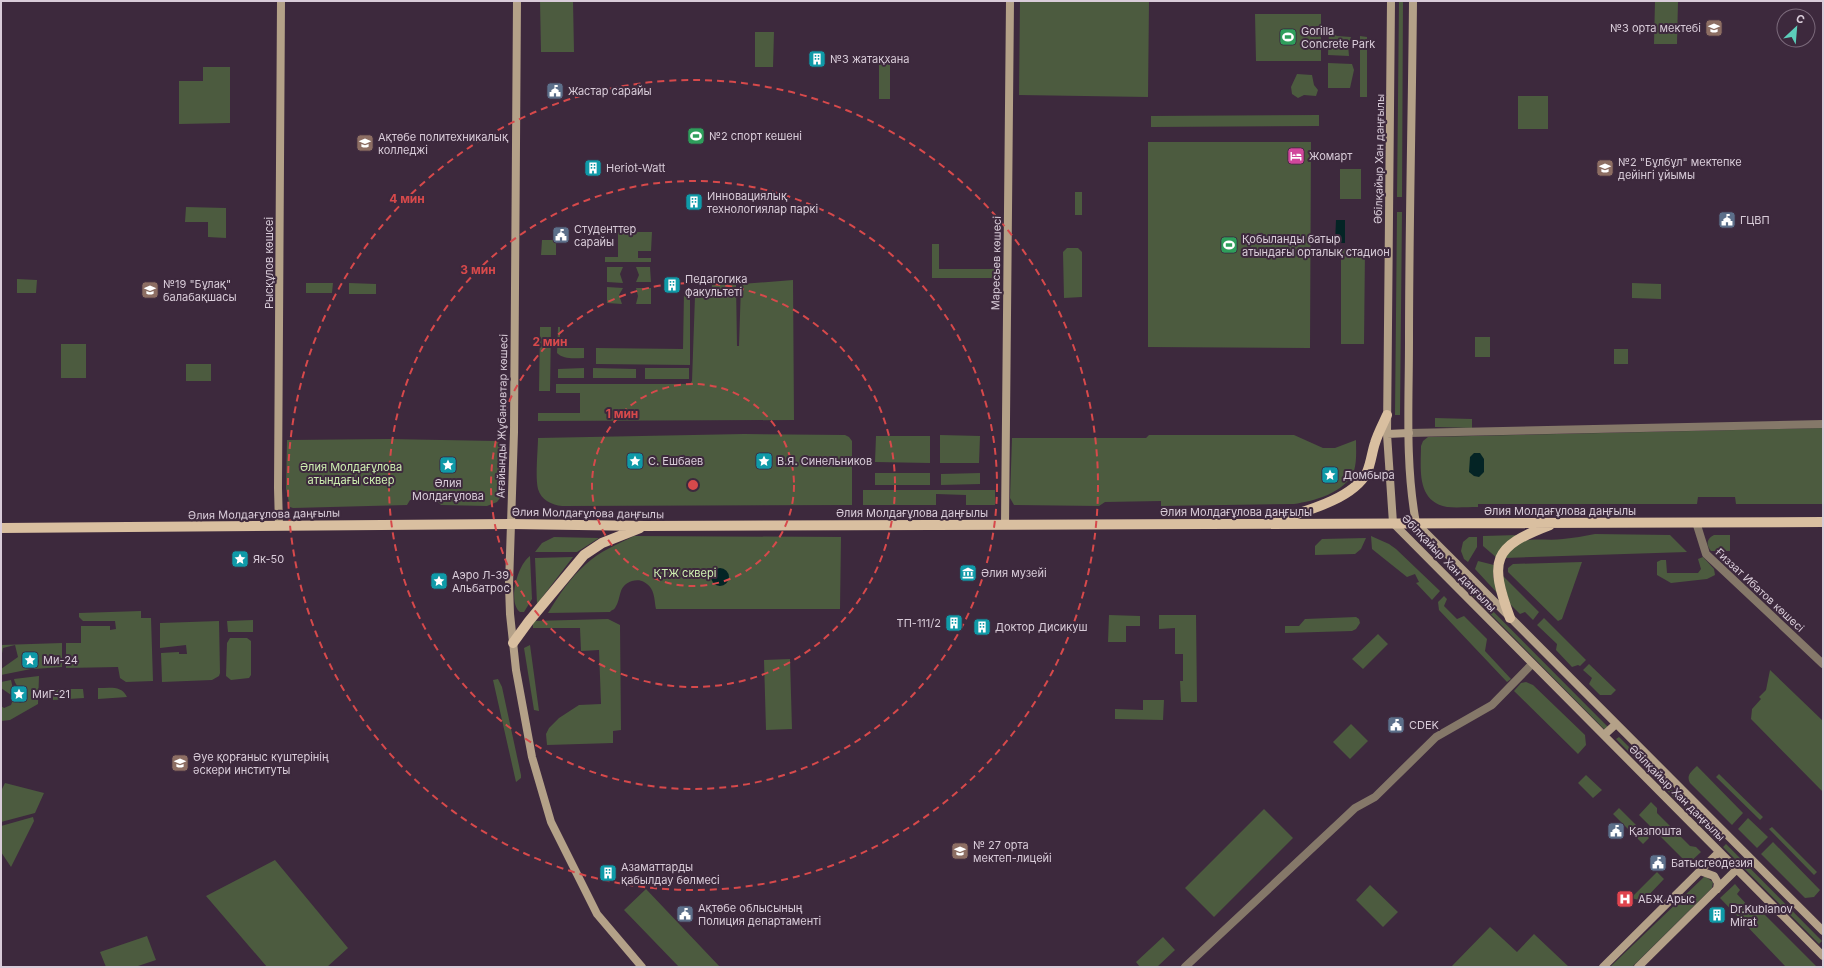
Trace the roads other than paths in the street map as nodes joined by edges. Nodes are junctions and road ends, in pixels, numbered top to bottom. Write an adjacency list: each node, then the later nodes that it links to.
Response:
1 (281, 1): 17 (street, Рысқұлов көшсеі)
2 (517, 1): 15 (street, Ағайынды Жұбановтар көшесі)
3 (1010, 1): 18 (street, Маресьев көшесі)
4 (1391, 1): 6 (street, Әбілқайыр Хан даңғылы)
5 (1413, 1): 8 (street, Әбілқайыр Хан даңғылы)
6 (1387, 415): 9 (street, Әбілқайыр Хан даңғылы); 16 (main road)
7 (1823, 424): 8 (street)
8 (1409, 433): 9 (street); 14 (street, Әбілқайыр Хан даңғылы)
9 (1387, 434): 13 (street, Әбілқайыр Хан даңғылы)
10 (1557, 522): 11 (main road, Әлия Молдағұлова даңғылы); 14 (main road, Әлия Молдағұлова даңғылы); 21 (main road)
11 (1696, 522): 12 (main road, Әлия Молдағұлова даңғылы); 24 (street, Ғиззат Ибатов көшесі)
12 (1823, 522)
13 (1393, 523): 14 (main road, Әлия Молдағұлова даңғылы); 16 (main road, Әлия Молдағұлова даңғылы); 23 (street, Әбілқайыр Хан даңғылы)
14 (1416, 523): 21 (street, Әбілқайыр Хан даңғылы)
15 (511, 524): 17 (main road, Әлия Молдағұлова даңғылы); 19 (main road, Әлия Молдағұлова даңғылы); 22 (street, Ағайынды Жұбановтар көшесі)
16 (1265, 524): 18 (main road, Әлия Молдағұлова даңғылы)
17 (279, 525): 20 (main road, Әлия Молдағұлова даңғылы)
18 (1005, 525): 19 (main road, Әлия Молдағұлова даңғылы)
19 (645, 526): 22 (main road)
20 (1, 528)
21 (1510, 618): 25 (street, Әбілқайыр Хан даңғылы)
22 (513, 643): 33 (street, Ағайынды Жұбановтар көшесі)
23 (1532, 664): 26 (street, Әбілқайыр Хан даңғылы); 34 (street)
24 (1823, 664)
25 (1616, 724): 26 (street); 31 (street, Әбілқайыр Хан даңғылы)
26 (1604, 735): 27 (street, Әбілқайыр Хан даңғылы)
27 (1719, 852): 28 (street, Әбілқайыр Хан даңғылы); 29 (street)
28 (1737, 869): 30 (street); 32 (street, Әбілқайыр Хан даңғылы)
29 (1700, 871): 30 (street); 35 (street)
30 (1717, 889): 36 (street)
31 (1823, 931)
32 (1823, 956)
33 (642, 967)
34 (1185, 967)
35 (1603, 967)
36 (1638, 967)

